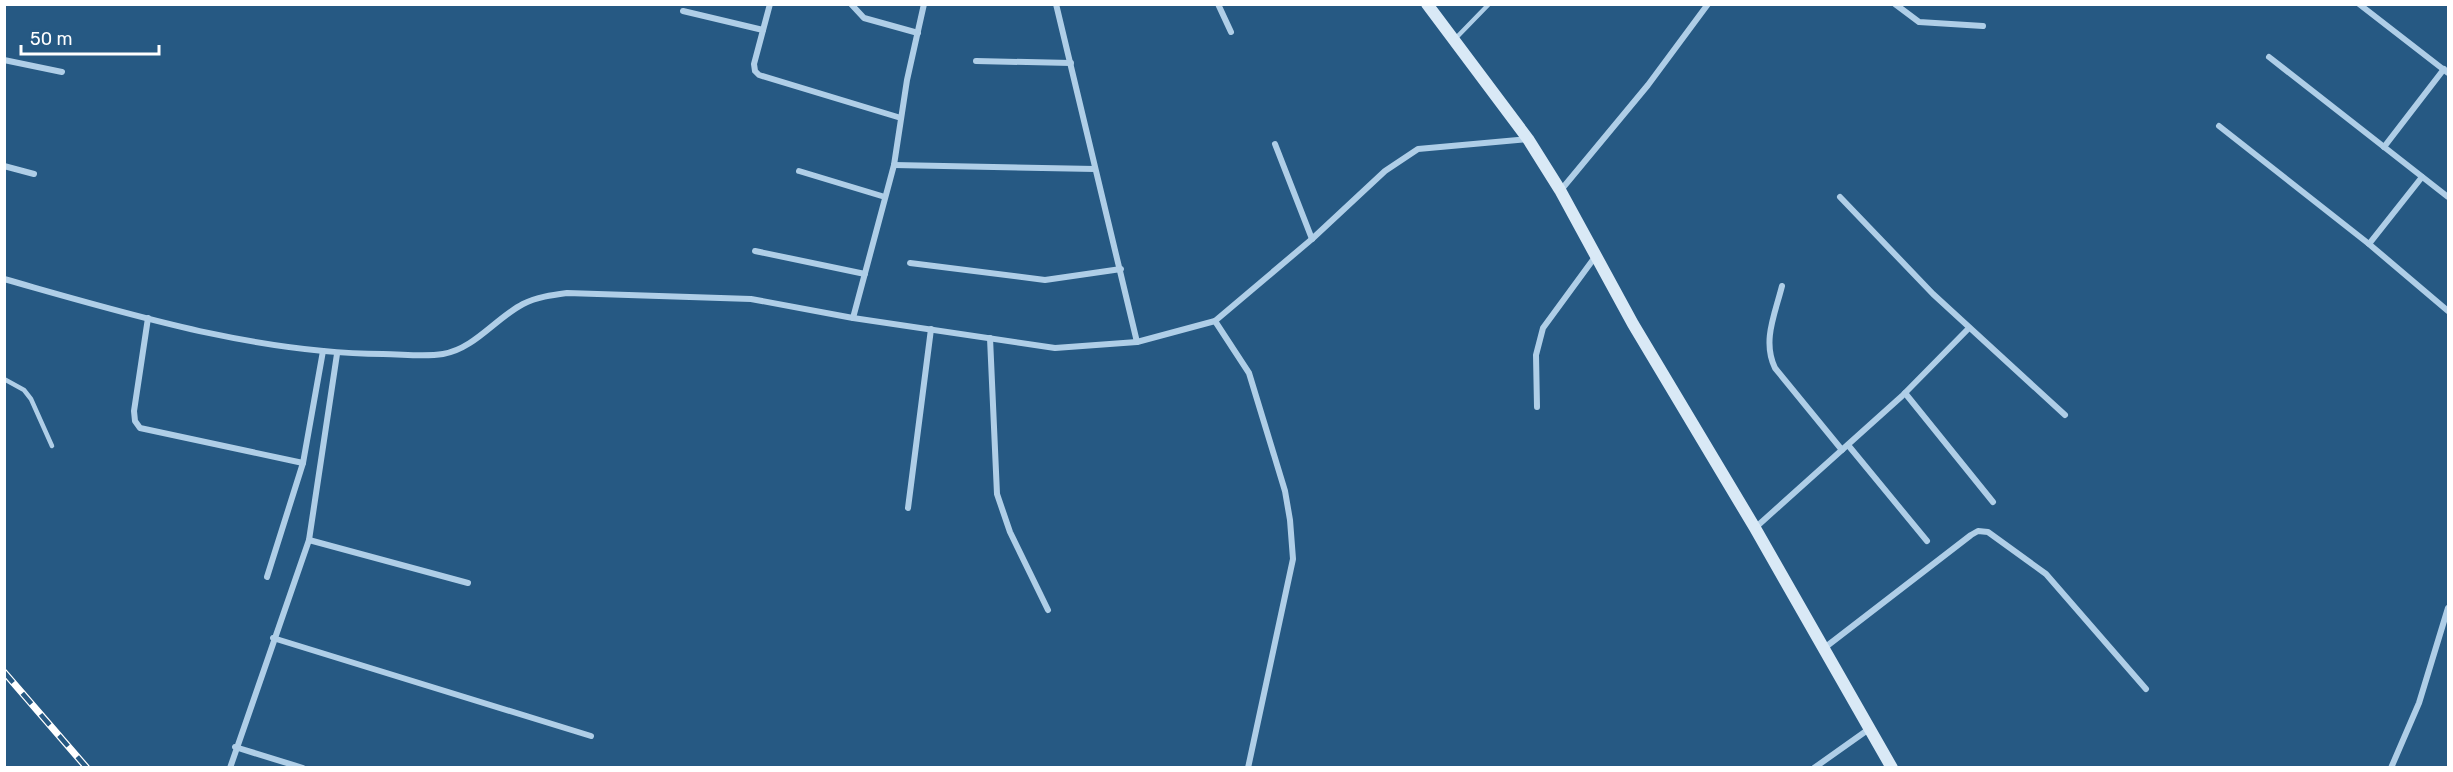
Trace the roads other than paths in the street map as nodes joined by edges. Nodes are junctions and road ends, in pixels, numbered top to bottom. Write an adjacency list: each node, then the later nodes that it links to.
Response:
1 (770, 4): 13 (street)
2 (852, 4): 15 (street)
3 (924, 4): 15 (street)
4 (1056, 4): 20 (street)
5 (1218, 4): 14 (street)
6 (1427, 4): 16 (main road)
7 (1489, 4): 16 (lane)
8 (1708, 4): 34 (street)
9 (1895, 4): 12 (street)
10 (2359, 4): 21 (street)
11 (683, 11): 13 (street)
12 (1983, 26)
13 (763, 30): 23 (street)
14 (1231, 32)
15 (918, 33): 23 (street)
16 (1454, 39): 25 (main road)
17 (2269, 57): 27 (street)
18 (4, 60): 22 (street)
19 (976, 61): 20 (street)
20 (1071, 63): 30 (street)
21 (2446, 71): 27 (street)
22 (62, 72)
23 (901, 118): 28 (street)
24 (2219, 126): 39 (street)
25 (1528, 139): 34 (main road); 38 (street)
26 (1275, 144): 38 (street)
27 (2384, 147): 33 (street)
28 (894, 165): 30 (street); 35 (street)
29 (4, 166): 32 (street)
30 (1095, 169): 43 (street)
31 (799, 171): 35 (street)
32 (34, 174)
33 (2422, 177): 37 (street); 39 (street)
34 (1560, 190): 41 (main road)
35 (885, 197): 44 (street)
36 (1840, 197): 51 (street)
37 (2448, 197)
38 (1312, 239): 50 (street)
39 (2369, 244): 47 (street)
40 (755, 251): 44 (street)
41 (1595, 257): 59 (street); 67 (main road)
42 (910, 263): 43 (street)
43 (1121, 269): 54 (street)
44 (864, 274): 49 (street)
45 (4, 279): 48 (street)
46 (1782, 286): 63 (street)
47 (2448, 311)
48 (148, 318): 55 (street); 64 (street)
49 (853, 318): 52 (street); 56 (street)
50 (1215, 321): 54 (street); 82 (street)
51 (1969, 328): 58 (street); 60 (street)
52 (932, 329): 53 (street); 66 (street)
53 (990, 338): 54 (street); 73 (street)
54 (1137, 342)
55 (323, 351): 56 (street); 64 (street)
56 (337, 354): 68 (street)
57 (4, 379): 62 (lane)
58 (1905, 393): 61 (street); 65 (street)
59 (1537, 407)
60 (2065, 415)
61 (1848, 445): 63 (street); 69 (street)
62 (52, 446)
63 (1842, 450): 67 (street)
64 (303, 463): 70 (street)
65 (1993, 502)
66 (908, 508)
67 (1755, 528): 75 (main road)
68 (309, 540): 71 (street); 74 (street)
69 (1927, 542)
70 (267, 577)
71 (468, 584)
72 (2448, 608): 85 (street)
73 (1048, 610)
74 (273, 638): 78 (street); 79 (street)
75 (1822, 649): 76 (street); 77 (main road)
76 (2146, 689)
77 (1869, 729): 83 (street); 84 (main road)
78 (591, 736)
79 (235, 747): 80 (street); 81 (street)
80 (230, 768)
81 (303, 768)
82 (1248, 768)
83 (1814, 768)
84 (1892, 768)
85 (2391, 768)

